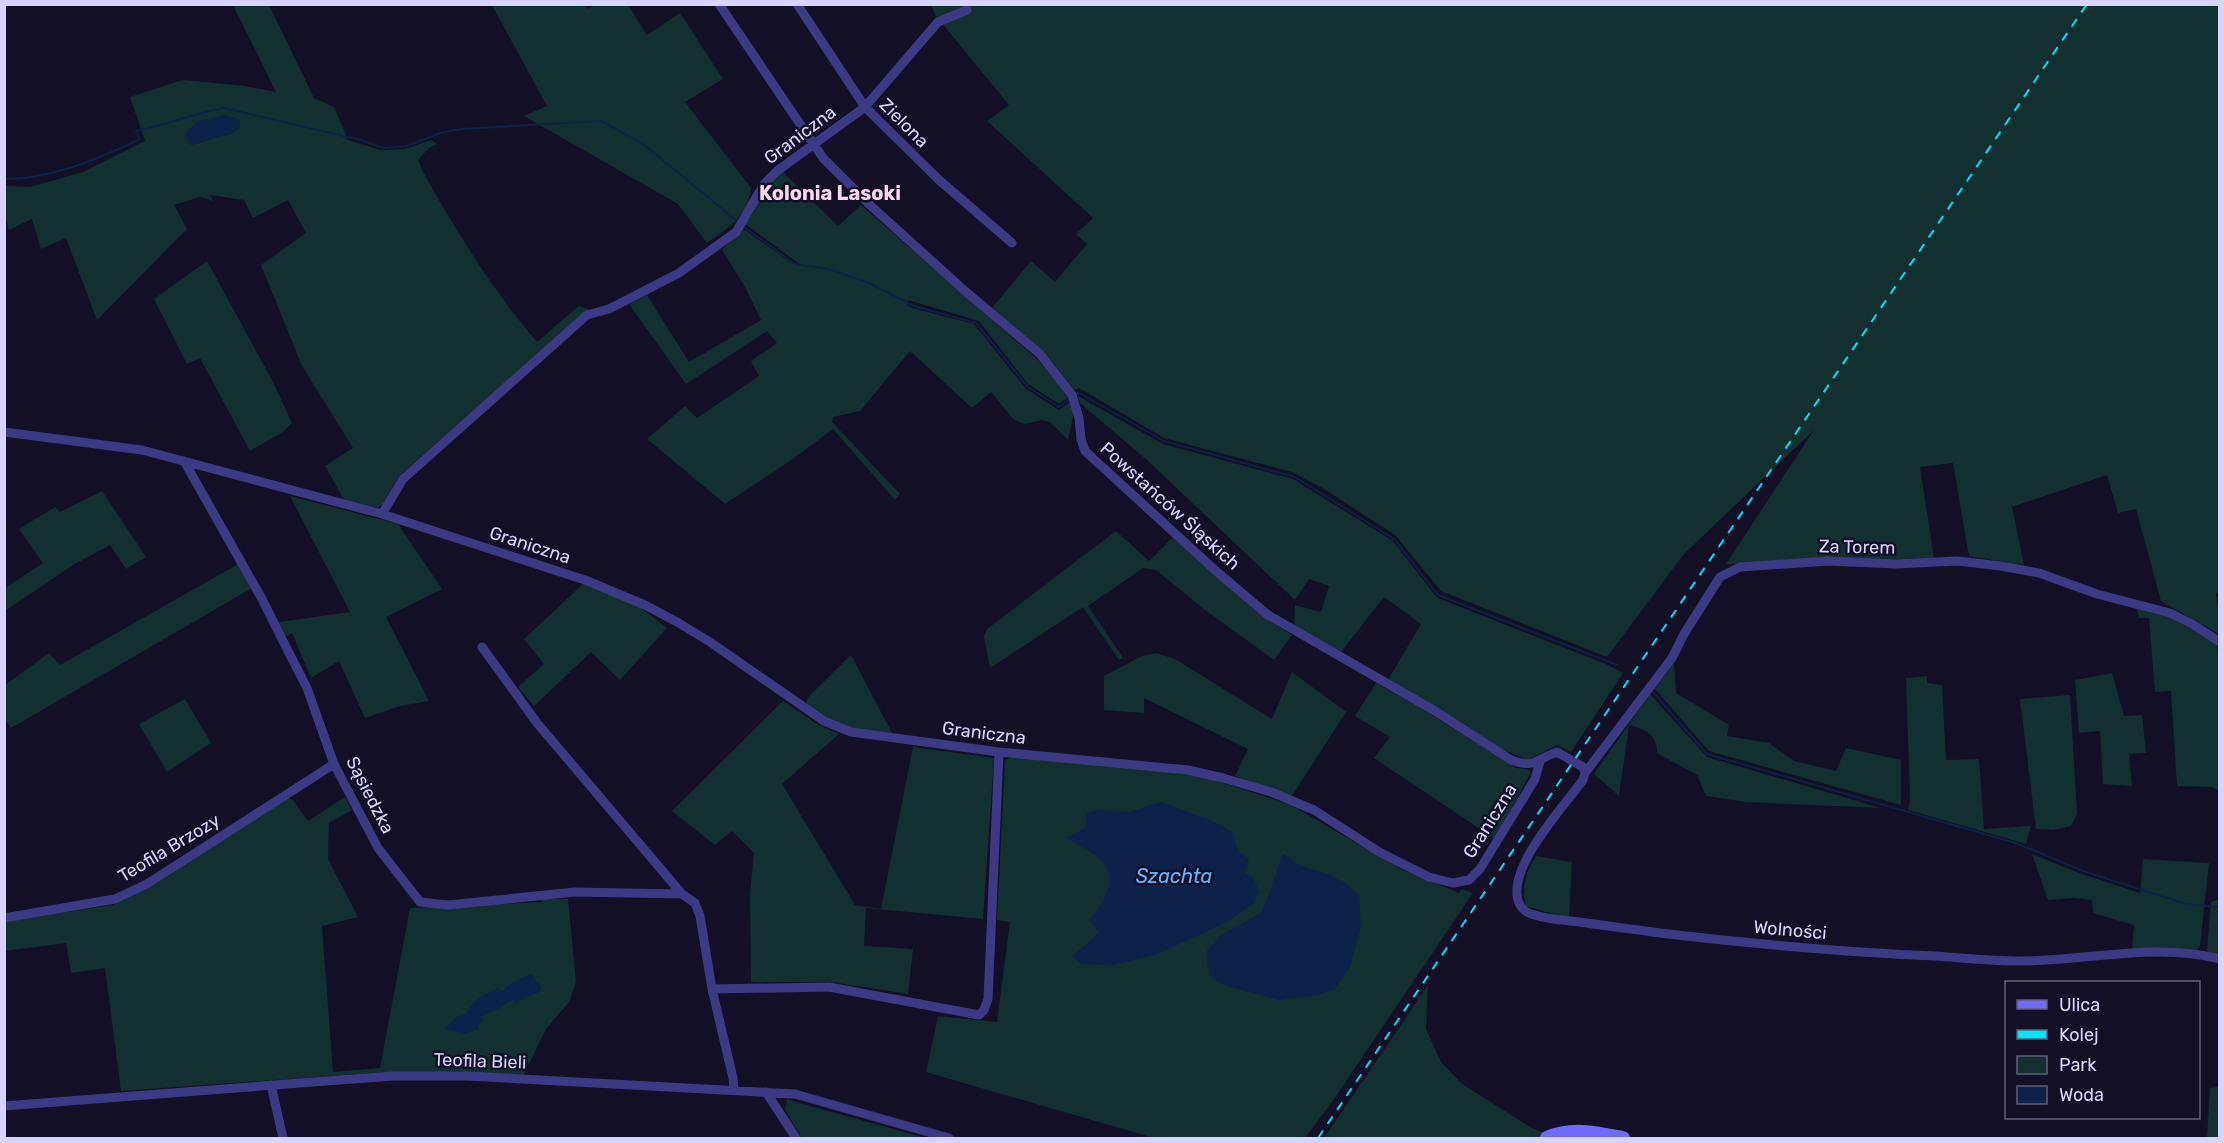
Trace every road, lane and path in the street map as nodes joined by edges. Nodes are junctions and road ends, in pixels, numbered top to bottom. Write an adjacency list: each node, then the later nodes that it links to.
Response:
1 (719, 4): 5 (street, Powstańców Śląskich)
2 (797, 4): 4 (street, Zielona)
3 (967, 10): 4 (street, Graniczna)
4 (865, 108): 5 (street, Graniczna); 6 (street, Zielona)
5 (814, 144): 9 (street, Graniczna); 13 (street, Powstańców Śląskich)
6 (1012, 243)
7 (4, 432): 8 (street, Graniczna)
8 (184, 461): 9 (street, Graniczna); 14 (street, Sąsiedzka)
9 (382, 514): 12 (street, Graniczna)
10 (2220, 642): 15 (street, Za Torem)
11 (482, 647): 16 (street)
12 (999, 752): 13 (street, Graniczna); 19 (street)
13 (1540, 761): 15 (street, Powstańców Śląskich)
14 (334, 764): 16 (street, Sąsiedzka); 17 (street, Teofila Brzozy)
15 (1584, 770): 18 (street, Wolności)
16 (682, 894): 19 (street)
17 (4, 918)
18 (2220, 959)
19 (712, 988): 21 (street)
20 (271, 1085): 21 (street, Teofila Bieli); 24 (street, Teofila Bieli); 26 (street)
21 (734, 1090): 22 (street, Teofila Bieli)
22 (766, 1092): 23 (street, Teofila Bieli); 25 (street)
23 (782, 1093): 25 (street); 28 (street, Teofila Bieli)
24 (4, 1106)
25 (782, 1116): 27 (street)
26 (283, 1138)
27 (796, 1138)
28 (949, 1138)
29 (1547, 1138): 30 (street)
30 (1623, 1138)

